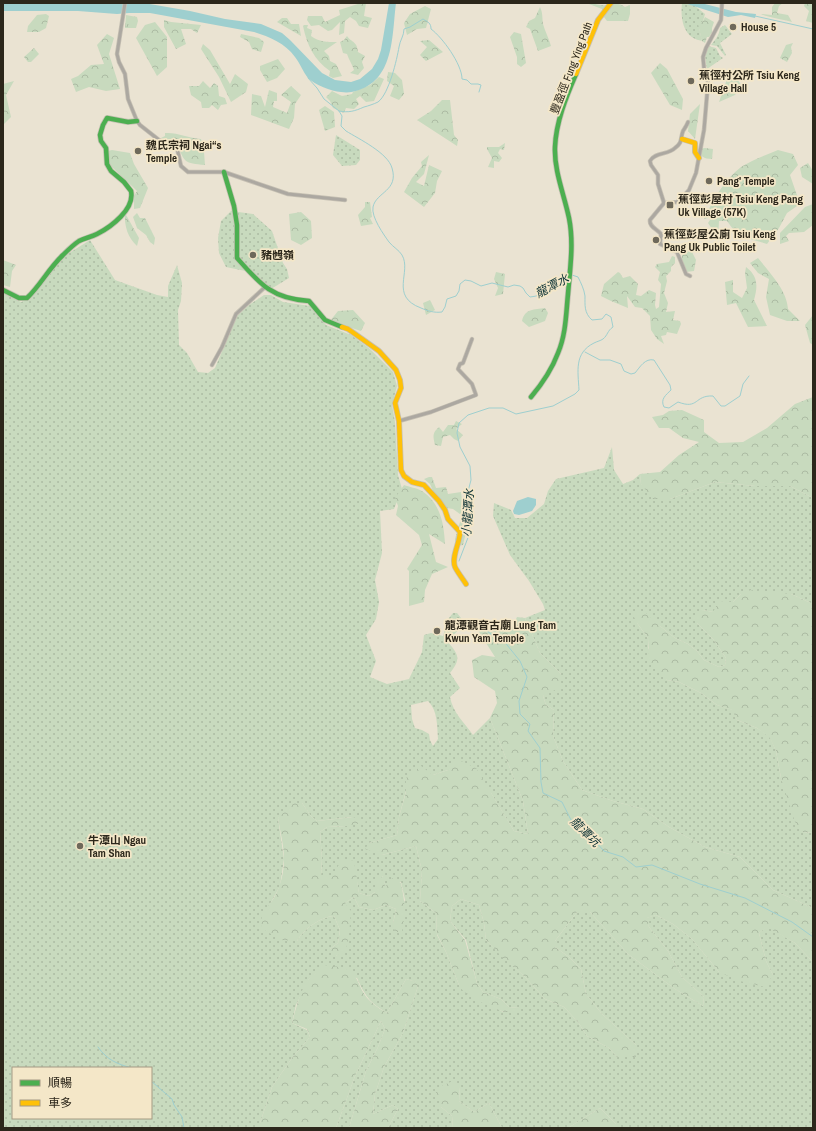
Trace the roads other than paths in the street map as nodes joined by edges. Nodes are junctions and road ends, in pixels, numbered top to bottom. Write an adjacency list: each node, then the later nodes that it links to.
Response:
1 (125, 3): 4 (street)
2 (611, 3): 16 (street, 豐盈徑 Fung Ying Path)
3 (722, 5): 7 (street)
4 (137, 121): 8 (street); 13 (street)
5 (688, 122): 6 (street)
6 (682, 139): 7 (street); 10 (street)
7 (699, 158): 10 (street)
8 (224, 172): 9 (street); 12 (street)
9 (345, 200)
10 (664, 203): 11 (street)
11 (690, 276)
12 (264, 288): 15 (street); 17 (street)
13 (3, 290)
14 (472, 339): 17 (street)
15 (212, 365)
16 (531, 397)
17 (399, 421): 18 (street)
18 (466, 584)

